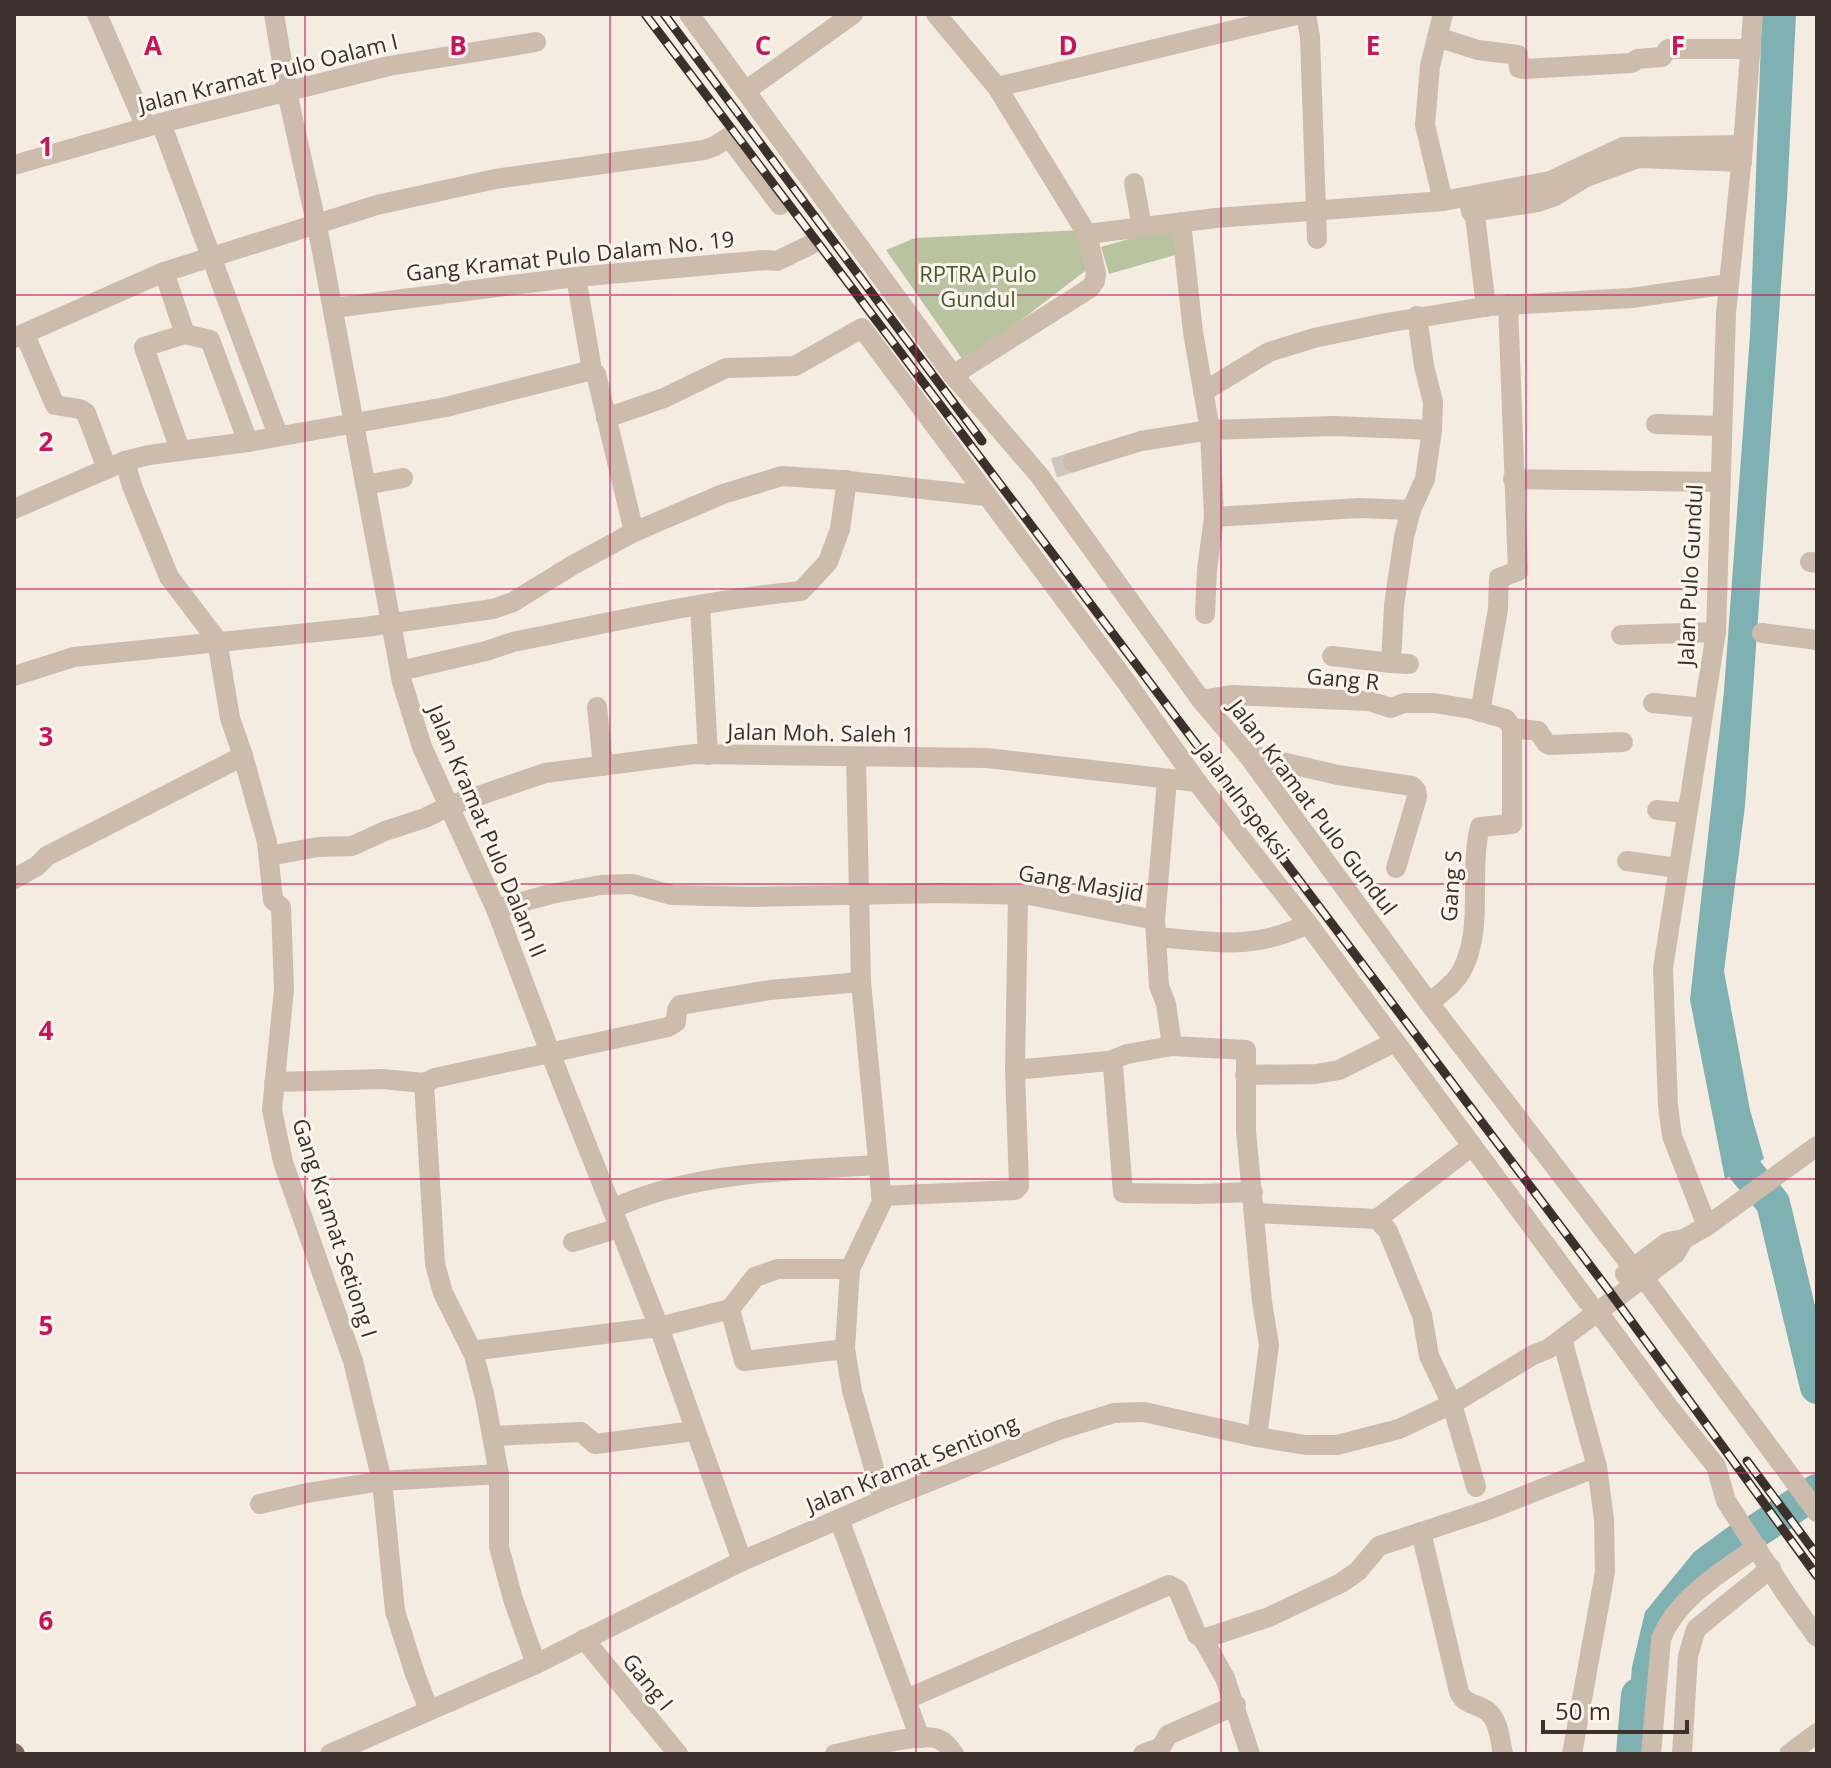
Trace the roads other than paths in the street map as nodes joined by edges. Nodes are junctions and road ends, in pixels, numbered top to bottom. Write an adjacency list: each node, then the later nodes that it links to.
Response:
1 (97, 14): 15 (street)
2 (274, 14): 14 (street, Jalan Kramat Pulo Dalam II)
3 (689, 14): 13 (street, Jalan Kramat Pulo Gundul)
4 (853, 14): 13 (street)
5 (936, 14): 12 (street)
6 (1303, 14): 12 (street); 22 (street)
7 (1443, 14): 9 (street)
8 (1753, 14): 11 (street, Jalan Pulo Gundul)
9 (1437, 37): 11 (street); 19 (street)
10 (536, 42): 14 (street, Jalan Kramat Pulo Oalam I)
11 (1751, 49): 16 (street, Jalan Pulo Gundul)
12 (997, 87): 26 (street)
13 (747, 90): 39 (street, Jalan Kramat Pulo Gundul)
14 (287, 92): 15 (street, Jalan Kramat Pulo Oalam I); 23 (street, Jalan Kramat Pulo Dalam II)
15 (154, 125): 17 (street, Jalan Kramat Pulo Oalam I); 28 (street)
16 (1743, 153): 20 (street); 31 (street, Jalan Pulo Gundul)
17 (14, 165)
18 (1134, 183): 24 (street)
19 (1443, 201): 20 (street); 22 (street)
20 (1472, 203): 33 (street)
21 (780, 205): 23 (street)
22 (1316, 220): 25 (street)
23 (316, 224): 28 (street); 34 (street, Jalan Kramat Pulo Dalam II)
24 (1142, 227): 25 (street); 26 (street)
25 (1182, 229): 40 (street)
26 (1087, 234): 39 (street)
27 (810, 245): 30 (street, Gang Kramat Pulo Dalam No. 19)
28 (210, 257): 29 (street); 47 (street)
29 (164, 272): 36 (street); 37 (street)
30 (576, 277): 34 (street, Gang Kramat Pulo Dalam No. 19); 38 (street)
31 (1729, 284): 32 (street); 44 (street, Jalan Pulo Gundul)
32 (1508, 304): 33 (street); 53 (street)
33 (1486, 307): 35 (street)
34 (333, 308): 42 (street, Jalan Kramat Pulo Dalam II)
35 (1417, 316): 40 (street); 46 (street)
36 (185, 334): 48 (street); 49 (street)
37 (19, 336): 50 (street)
38 (592, 370): 41 (street); 42 (street)
39 (953, 375): 51 (street, Jalan Kramat Pulo Gundul)
40 (1203, 392): 45 (street)
41 (606, 418): 57 (street, Jalan Inspeksi); 61 (street)
42 (353, 423): 47 (street); 56 (street, Jalan Kramat Pulo Dalam II)
43 (1656, 424): 44 (street)
44 (1721, 426): 55 (street, Jalan Pulo Gundul)
45 (1210, 430): 46 (street); 51 (street); 60 (street)
46 (1432, 430): 59 (street)
47 (278, 435): 48 (street)
48 (248, 442): 49 (street)
49 (180, 450): 50 (street)
50 (116, 465): 58 (street); 68 (street)
51 (1056, 469): 73 (street, Jalan Kramat Pulo Gundul)
52 (403, 478): 56 (street)
53 (1513, 479): 55 (street); 77 (street)
54 (847, 480): 57 (street); 61 (street); 62 (street)
55 (1719, 482): 65 (street, Jalan Pulo Gundul)
56 (365, 485): 64 (street, Jalan Kramat Pulo Dalam II)
57 (986, 496): 86 (street, Jalan Inspeksi)
58 (14, 509)
59 (1411, 510): 60 (street); 70 (street)
60 (1214, 517): 63 (street)
61 (634, 532): 64 (street)
62 (700, 605): 71 (street); 81 (street)
63 (1205, 614)
64 (391, 624): 68 (street); 71 (street, Jalan Kramat Pulo Dalam II)
65 (1716, 632): 67 (street); 76 (street, Jalan Pulo Gundul)
66 (1762, 633): 69 (street)
67 (1621, 635)
68 (217, 640): 72 (street); 82 (street, Gang Kramat Setiong I)
69 (1817, 640)
70 (1332, 656)
71 (400, 671): 87 (street, Jalan Kramat Pulo Dalam II)
72 (14, 676)
73 (1201, 700): 77 (street, Gang R); 80 (street, Jalan Kramat Pulo Gundul)
74 (1653, 703): 76 (street)
75 (597, 707): 84 (street)
76 (1704, 708): 89 (street, Jalan Pulo Gundul)
77 (1480, 712): 78 (street)
78 (1512, 728): 79 (street); 101 (street, Gang S)
79 (1623, 742)
80 (1247, 754): 92 (street); 101 (street, Jalan Kramat Pulo Gundul)
81 (708, 755): 83 (street, Jalan Moh. Saleh 1); 84 (street, Jalan Moh. Saleh 1)
82 (243, 756): 90 (street, Gang Kramat Setiong I); 94 (street)
83 (856, 758): 85 (street, Jalan Moh. Saleh 1); 95 (street)
84 (603, 766): 87 (street, Jalan Moh. Saleh 1)
85 (1167, 780): 86 (street, Jalan Moh. Saleh 1); 99 (street, Gang Masjid)
86 (1197, 782): 98 (street, Jalan Inspeksi)
87 (449, 806): 90 (street, Jalan Moh. Saleh 1); 97 (street, Jalan Kramat Pulo Dalam II)
88 (1657, 810): 89 (street)
89 (1687, 813): 93 (street, Jalan Pulo Gundul)
90 (269, 856): 108 (street, Gang Kramat Setiong I)
91 (1627, 861): 93 (street)
92 (1396, 868)
93 (1677, 868): 118 (street, Jalan Pulo Gundul)
94 (14, 879)
95 (857, 895): 96 (street, Gang Masjid); 97 (street, Gang Masjid); 100 (street)
96 (1018, 895): 99 (street, Gang Masjid); 106 (street)
97 (496, 909): 104 (street, Jalan Kramat Pulo Dalam II)
98 (1308, 924): 99 (street); 102 (street, Jalan Inspeksi)
99 (1156, 929): 103 (street)
100 (861, 982): 104 (street); 112 (street)
101 (1429, 1003): 121 (street, Jalan Kramat Pulo Gundul)
102 (1395, 1042): 107 (street); 110 (street, Jalan Inspeksi)
103 (1172, 1046): 105 (street); 107 (street)
104 (551, 1055): 109 (street); 116 (street, Jalan Kramat Pulo Dalam II)
105 (1109, 1061): 106 (street); 113 (street)
106 (1015, 1070): 114 (street)
107 (1245, 1075): 113 (street)
108 (274, 1082): 109 (street); 135 (street, Gang Kramat Setiong I)
109 (424, 1083): 127 (street)
110 (1472, 1146): 117 (street); 122 (street, Jalan Inspeksi)
111 (1817, 1146): 118 (street, Jalan Kramat Sentiong)
112 (877, 1165): 114 (street); 116 (street)
113 (1253, 1192): 115 (street)
114 (881, 1196): 120 (street)
115 (1255, 1213): 117 (street); 132 (street)
116 (615, 1218): 119 (street); 124 (street, Jalan Kramat Pulo Dalam II)
117 (1377, 1219): 129 (street)
118 (1707, 1226): 121 (street, Jalan Kramat Sentiong)
119 (573, 1242)
120 (850, 1269): 123 (street); 126 (street)
121 (1639, 1273): 122 (street, Jalan Kramat Sentiong); 139 (street, Jalan Kramat Pulo Gundul)
122 (1593, 1307): 125 (street, Jalan Kramat Sentiong); 128 (street, Jalan Kramat Sentiong); 142 (street, Jalan Inspeksi)
123 (730, 1309): 124 (street); 126 (street)
124 (659, 1327): 127 (street); 130 (street, Jalan Kramat Pulo Dalam II)
125 (1562, 1339): 128 (street, Jalan Kramat Sentiong); 133 (street)
126 (845, 1349): 137 (street)
127 (474, 1355): 131 (street)
128 (1533, 1355): 129 (street, Jalan Kramat Sentiong)
129 (1452, 1404): 132 (street, Jalan Kramat Sentiong); 136 (street)
130 (694, 1431): 131 (street); 143 (street, Jalan Kramat Pulo Dalam II)
131 (492, 1436): 134 (street)
132 (1257, 1437): 137 (street, Jalan Kramat Sentiong)
133 (1597, 1467): 141 (street); 161 (street)
134 (499, 1474): 135 (street); 148 (street)
135 (382, 1481): 138 (street); 151 (street, Gang Kramat Setiong I)
136 (1476, 1487)
137 (883, 1500): 140 (street, Jalan Kramat Sentiong)
138 (260, 1504)
139 (1816, 1511)
140 (839, 1519): 143 (street, Jalan Kramat Sentiong); 149 (street)
141 (1421, 1532): 147 (street); 160 (street)
142 (1755, 1544): 144 (street, Jalan Inspeksi); 162 (street)
143 (742, 1561): 146 (street, Jalan Kramat Sentiong)
144 (1771, 1568): 145 (street, Jalan Inspeksi); 163 (street)
145 (1817, 1637)
146 (584, 1639): 148 (street, Jalan Kramat Sentiong); 155 (street, Gang I)
147 (1203, 1639): 149 (street); 150 (street)
148 (536, 1664): 151 (street, Jalan Kramat Sentiong)
149 (907, 1699): 153 (street)
150 (1236, 1705): 158 (street); 159 (street)
151 (429, 1710): 154 (street, Jalan Kramat Sentiong)
152 (1817, 1733): 164 (street)
153 (920, 1738): 156 (street); 157 (street)
154 (330, 1754)
155 (678, 1754)
156 (835, 1754)
157 (954, 1754)
158 (1143, 1754)
159 (1250, 1754)
160 (1503, 1754)
161 (1572, 1754)
162 (1651, 1754)
163 (1682, 1754)
164 (1789, 1754)

